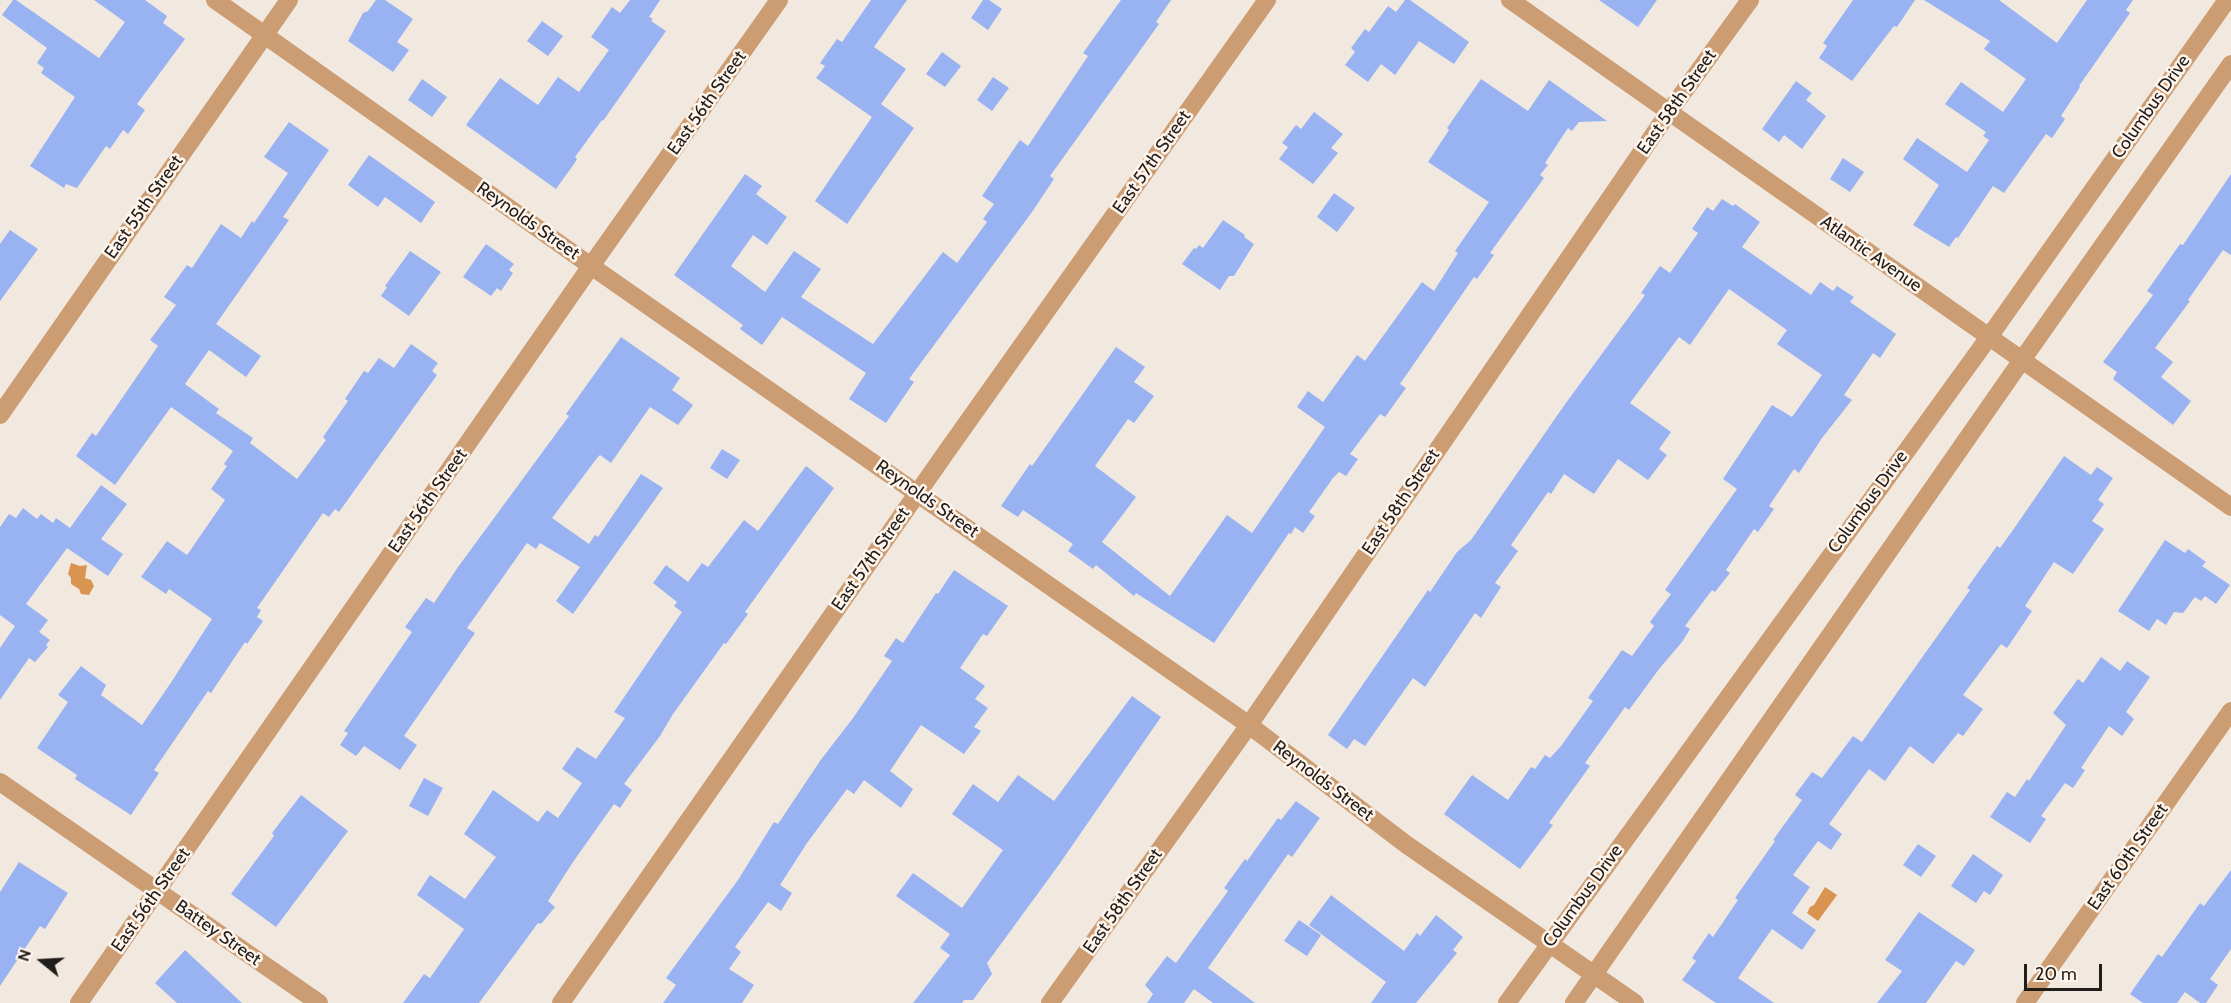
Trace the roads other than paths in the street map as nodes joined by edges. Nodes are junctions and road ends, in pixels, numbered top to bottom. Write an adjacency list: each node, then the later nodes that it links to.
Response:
1 (215, 0): 8 (street, Reynolds Street)
2 (289, 0): 8 (street, East 55th Street)
3 (779, 0): 11 (street, East 56th Street)
4 (1267, 0): 15 (street, East 57th Street)
5 (1510, 0): 10 (street, Atlantic Avenue)
6 (1749, 0): 10 (street, East 58th Street)
7 (2227, 0): 12 (street, Columbus Drive)
8 (264, 34): 11 (street, Reynolds Street); 14 (street, East 55th Street)
9 (2231, 64): 13 (street)
10 (1669, 112): 12 (street, Atlantic Avenue); 18 (street, East 58th Street)
11 (591, 266): 15 (street, Reynolds Street); 20 (street, East 56th Street)
12 (1989, 336): 13 (street, Atlantic Avenue); 21 (street, Columbus Drive)
13 (2022, 360): 16 (street, Atlantic Avenue); 22 (street)
14 (0, 415)
15 (918, 492): 18 (street, Reynolds Street); 25 (street, East 57th Street)
16 (2231, 507)
17 (2231, 711): 30 (street, East 60th Street)
18 (1248, 725): 21 (street, Reynolds Street); 26 (street, East 58th Street)
19 (0, 782): 20 (street, Battey Street)
20 (158, 891): 23 (street, East 56th Street); 24 (street, Battey Street)
21 (1548, 944): 22 (street, Reynolds Street); 27 (street, Columbus Drive)
22 (1594, 975): 28 (street); 29 (street, Reynolds Street)
23 (79, 1003)
24 (319, 1003)
25 (561, 1003)
26 (1050, 1003)
27 (1507, 1003)
28 (1574, 1003)
29 (1635, 1003)
30 (2025, 1003)

